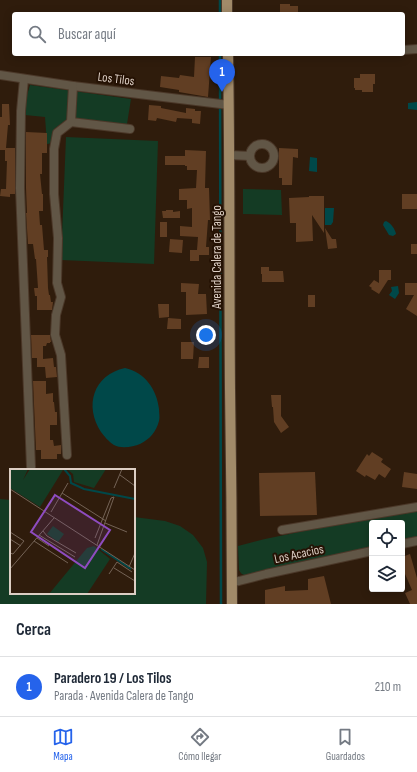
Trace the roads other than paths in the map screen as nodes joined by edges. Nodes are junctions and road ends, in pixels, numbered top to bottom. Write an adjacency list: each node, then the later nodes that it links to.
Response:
1 (227, 0): 2 (main road)
2 (227, 12)
3 (417, 49): 4 (street)
4 (405, 50)
5 (228, 56): 9 (main road, Avenida Calera de Tango)
6 (0, 76): 7 (street, Los Tilos)
7 (24, 79): 8 (street, Los Tilos); 15 (street)
8 (73, 86): 9 (street, Los Tilos); 10 (street)
9 (222, 104): 12 (main road, Avenida Calera de Tango)
10 (71, 122): 11 (street); 14 (street)
11 (130, 129)
12 (230, 155): 13 (street); 21 (main road, Avenida Calera de Tango)
13 (250, 156)
14 (68, 455)
15 (31, 466)
16 (417, 507): 17 (street, Los Acacios)
17 (282, 530)
18 (417, 541): 19 (street)
19 (405, 543)
20 (369, 552): 21 (street, Los Acacios)
21 (232, 582): 22 (main road, Avenida Calera de Tango)
22 (232, 604)

